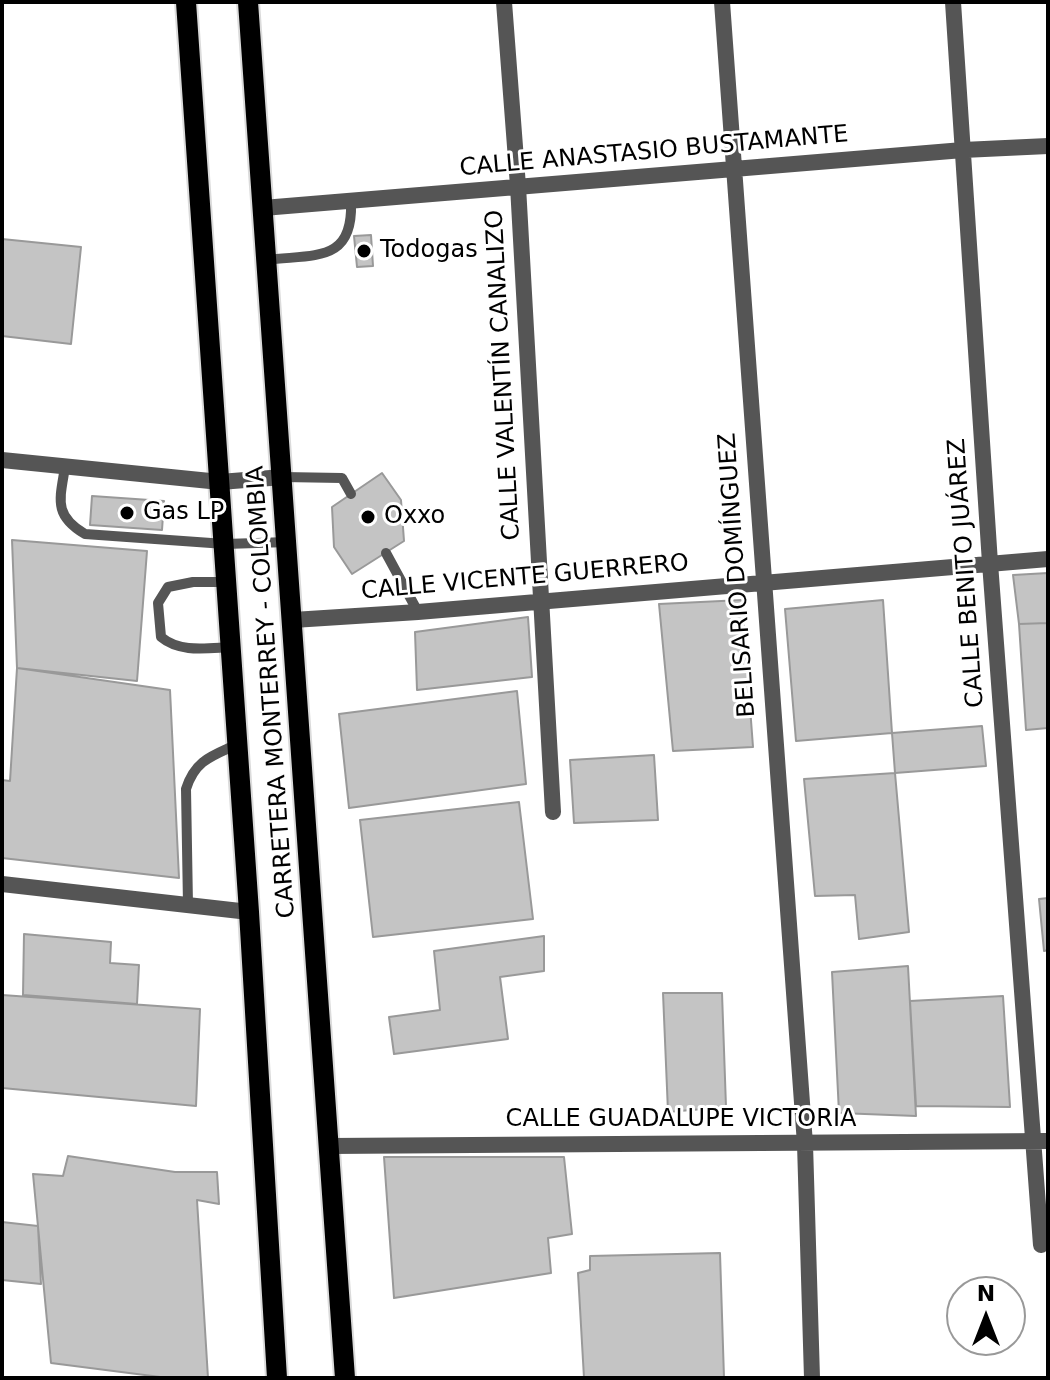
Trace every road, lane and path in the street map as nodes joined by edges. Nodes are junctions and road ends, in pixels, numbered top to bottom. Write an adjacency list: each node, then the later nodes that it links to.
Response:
1 (186, 2): 16 (main road, CARRETERA MONTERREY - COLOMBIA)
2 (248, 2): 11 (main road, CARRETERA MONTERREY - COLOMBIA)
3 (504, 2): 9 (street, CALLE VALENTÍN CANALIZO)
4 (722, 2): 8 (street, BELISARIO DOMÍNGUEZ)
5 (953, 2): 7 (street, CALLE BENITO JUÁREZ)
6 (1048, 146): 7 (street, CALLE ANASTASIO BUSTAMANTE)
7 (963, 150): 8 (street, CALLE ANASTASIO BUSTAMANTE); 22 (street, CALLE BENITO JUÁREZ)
8 (732, 170): 9 (street, CALLE ANASTASIO BUSTAMANTE); 24 (street, BELISARIO DOMÍNGUEZ)
9 (518, 186): 10 (street, CALLE ANASTASIO BUSTAMANTE); 25 (street, CALLE VALENTÍN CANALIZO)
10 (351, 203): 11 (street, CALLE ANASTASIO BUSTAMANTE); 12 (lane)
11 (263, 208): 12 (main road, CARRETERA MONTERREY - COLOMBIA)
12 (267, 260): 15 (main road, CARRETERA MONTERREY - COLOMBIA)
13 (2, 460): 14 (street)
14 (65, 467): 16 (street); 19 (lane)
15 (283, 477): 16 (street); 17 (lane); 18 (main road, CARRETERA MONTERREY - COLOMBIA)
16 (220, 482): 19 (main road, CARRETERA MONTERREY - COLOMBIA)
17 (351, 494)
18 (288, 542): 19 (lane); 27 (main road, CARRETERA MONTERREY - COLOMBIA)
19 (225, 544): 23 (main road, CARRETERA MONTERREY - COLOMBIA)
20 (386, 553): 26 (lane)
21 (1048, 559): 22 (street, CALLE VICENTE GUERRERO)
22 (990, 563): 24 (street, CALLE VICENTE GUERRERO); 34 (street, CALLE BENITO JUÁREZ)
23 (227, 582): 28 (main road, CARRETERA MONTERREY - COLOMBIA); 28 (lane)
24 (763, 582): 25 (street, CALLE VICENTE GUERRERO); 35 (street, BELISARIO DOMÍNGUEZ)
25 (540, 601): 26 (street, CALLE VICENTE GUERRERO); 30 (street, CALLE VALENTÍN CANALIZO)
26 (418, 612): 27 (street, CALLE VICENTE GUERRERO)
27 (293, 620): 36 (main road, CARRETERA MONTERREY - COLOMBIA)
28 (231, 647): 29 (main road, CARRETERA MONTERREY - COLOMBIA)
29 (238, 744): 32 (lane); 33 (main road, CARRETERA MONTERREY - COLOMBIA)
30 (553, 812)
31 (2, 884): 32 (street)
32 (188, 905): 33 (street)
33 (249, 912): 38 (main road, CARRETERA MONTERREY - COLOMBIA)
34 (1040, 1141): 35 (street, CALLE GUADALUPE VICTORIA); 37 (street, CALLE BENITO JUÁREZ)
35 (805, 1144): 36 (street, CALLE GUADALUPE VICTORIA); 40 (street, BELISARIO DOMÍNGUEZ)
36 (329, 1146): 39 (main road, CARRETERA MONTERREY - COLOMBIA)
37 (1041, 1245)
38 (277, 1378)
39 (345, 1378)
40 (812, 1378)

